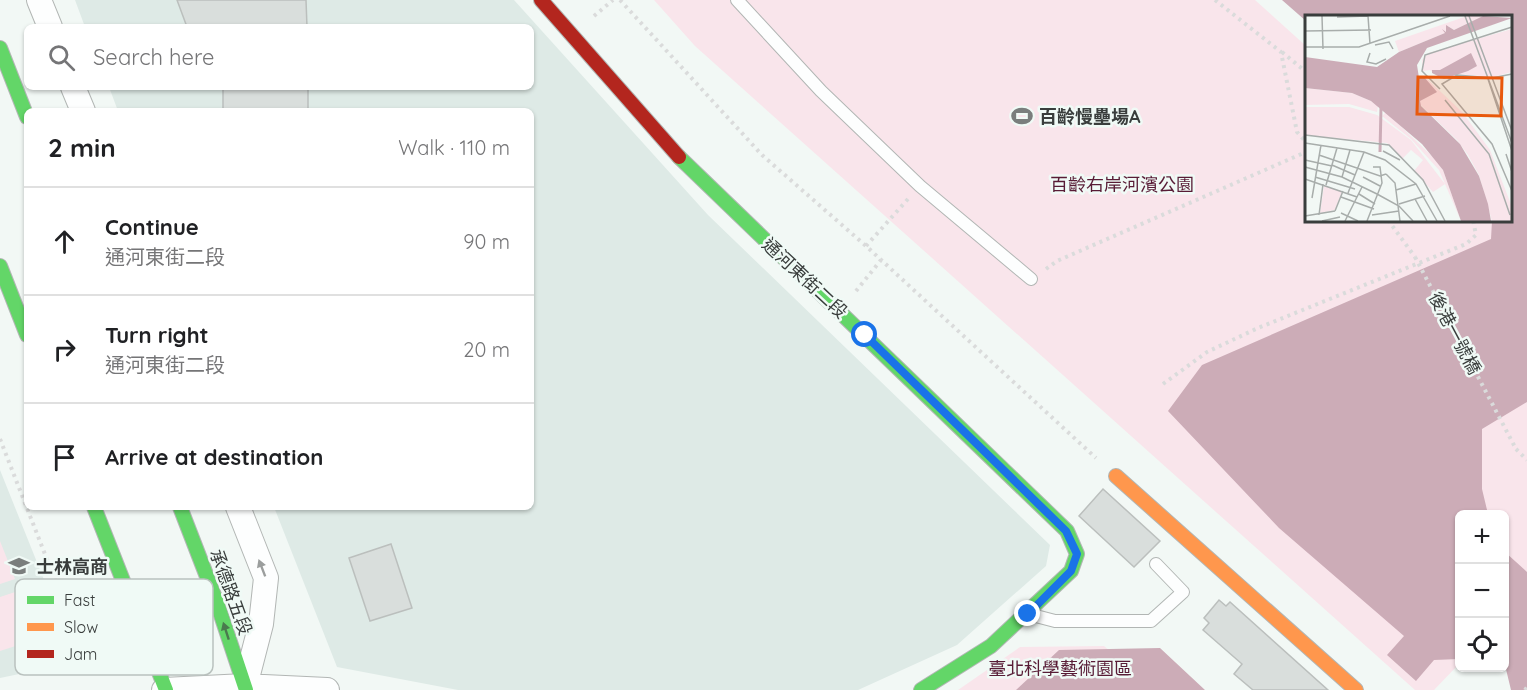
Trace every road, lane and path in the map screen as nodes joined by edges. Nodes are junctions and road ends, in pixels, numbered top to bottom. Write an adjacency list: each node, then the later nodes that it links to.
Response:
1 (39, 0): 6 (street)
2 (541, 0): 36 (street, 通河東街二段)
3 (620, 0): 18 (path)
4 (737, 0): 15 (lane)
5 (1215, 0): 8 (path)
6 (49, 24)
7 (0, 48): 12 (street)
8 (1281, 52): 9 (path); 13 (path)
9 (1305, 71)
10 (74, 90): 11 (street)
11 (82, 108)
12 (24, 109)
13 (1305, 141)
14 (1305, 152): 20 (path)
15 (920, 186): 18 (path); 20 (lane)
16 (1389, 222): 24 (path, 後港一號橋, bridge)
17 (1473, 222): 22 (path)
18 (866, 246): 25 (path)
19 (0, 266): 21 (street)
20 (1031, 279)
21 (24, 326)
22 (1163, 384)
23 (0, 439): 26 (path)
24 (1527, 460)
25 (1116, 476): 42 (street)
26 (24, 501)
27 (28, 510): 32 (path)
28 (95, 510): 33 (street)
29 (181, 510): 34 (street, 承德路五段, one-way to 29)
30 (239, 510): 38 (street, one-way to 30)
31 (1156, 564): 36 (lane)
32 (55, 579)
33 (122, 579)
34 (208, 579)
35 (213, 592): 38 (street, 承德路五段, one-way to 35)
36 (1028, 614): 41 (street, 通河東街二段)
37 (159, 675): 39 (street)
38 (246, 688): 39 (street); 40 (street)
39 (165, 690)
40 (327, 690)
41 (921, 690)
42 (1356, 690)

